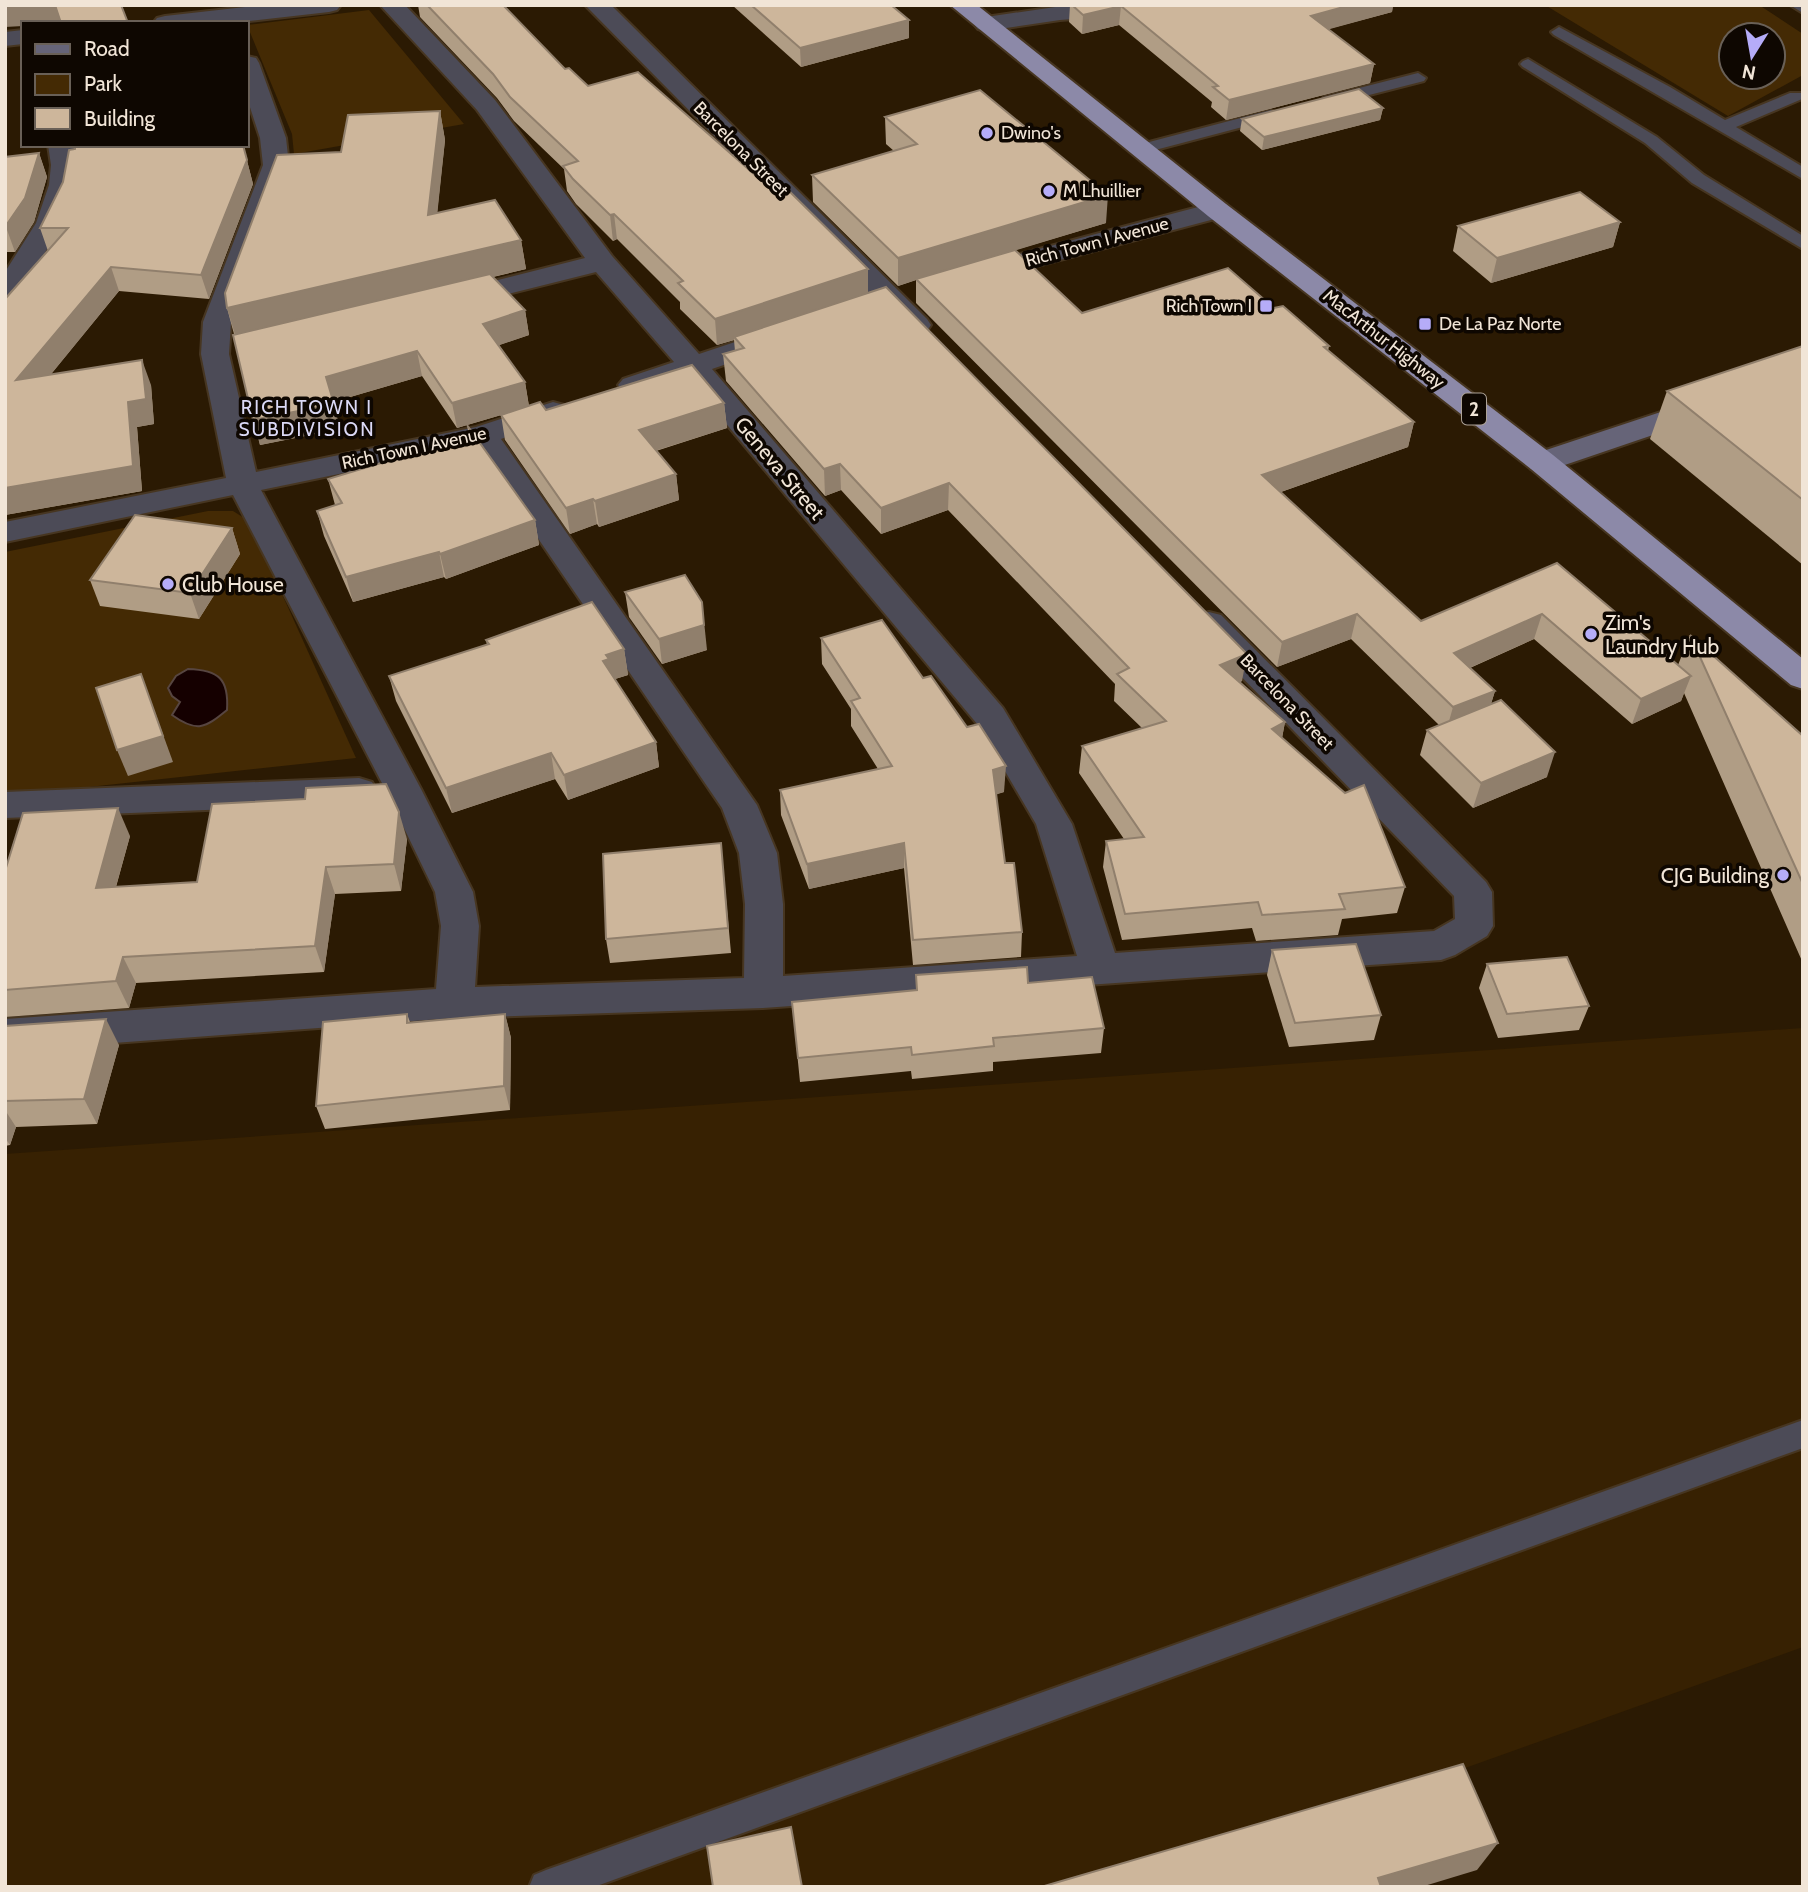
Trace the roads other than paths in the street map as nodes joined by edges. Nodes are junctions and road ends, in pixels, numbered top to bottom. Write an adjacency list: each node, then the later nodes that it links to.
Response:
1 (329, 5): 8 (street)
2 (392, 5): 24 (street, Geneva Street)
3 (597, 5): 29 (street, Barcelona Street)
4 (962, 5): 10 (highway, MacArthur Highway / 2)
5 (1161, 5): 10 (street)
6 (1797, 5): 7 (lane)
7 (1803, 9)
8 (231, 20): 9 (street)
9 (209, 21)
10 (986, 24): 20 (highway, MacArthur Highway / 2)
11 (1559, 32): 18 (lane)
12 (1528, 64): 23 (lane)
13 (248, 66): 34 (street)
14 (1418, 78): 16 (lane)
15 (1796, 96): 18 (lane)
16 (1314, 104)
17 (1288, 111): 20 (lane)
18 (1724, 127): 21 (lane)
19 (62, 147): 26 (street)
20 (1140, 149): 22 (highway, MacArthur Highway / 2)
21 (1803, 174)
22 (1217, 210): 25 (street, Rich Town I Avenue); 33 (highway, MacArthur Highway / 2)
23 (1803, 244)
24 (602, 262): 27 (street); 30 (street, Geneva Street)
25 (954, 281)
26 (5, 293)
27 (424, 306)
28 (799, 330): 30 (street, Rich Town I Avenue)
29 (940, 349)
30 (693, 365): 32 (street, Rich Town I Avenue); 40 (street, Geneva Street)
31 (1803, 374): 33 (street)
32 (483, 435): 34 (street, Rich Town I Avenue); 41 (street)
33 (1542, 461): 37 (highway, MacArthur Highway / 2)
34 (243, 485): 35 (street, Rich Town I Avenue); 38 (street)
35 (5, 532)
36 (1192, 606): 40 (street, Barcelona Street)
37 (1803, 677)
38 (403, 789): 39 (street); 42 (street)
39 (5, 805)
40 (1101, 970): 41 (street)
41 (763, 993): 42 (street)
42 (454, 1003): 43 (street)
43 (5, 1035)
44 (1803, 1434): 45 (lane)
45 (546, 1887)

